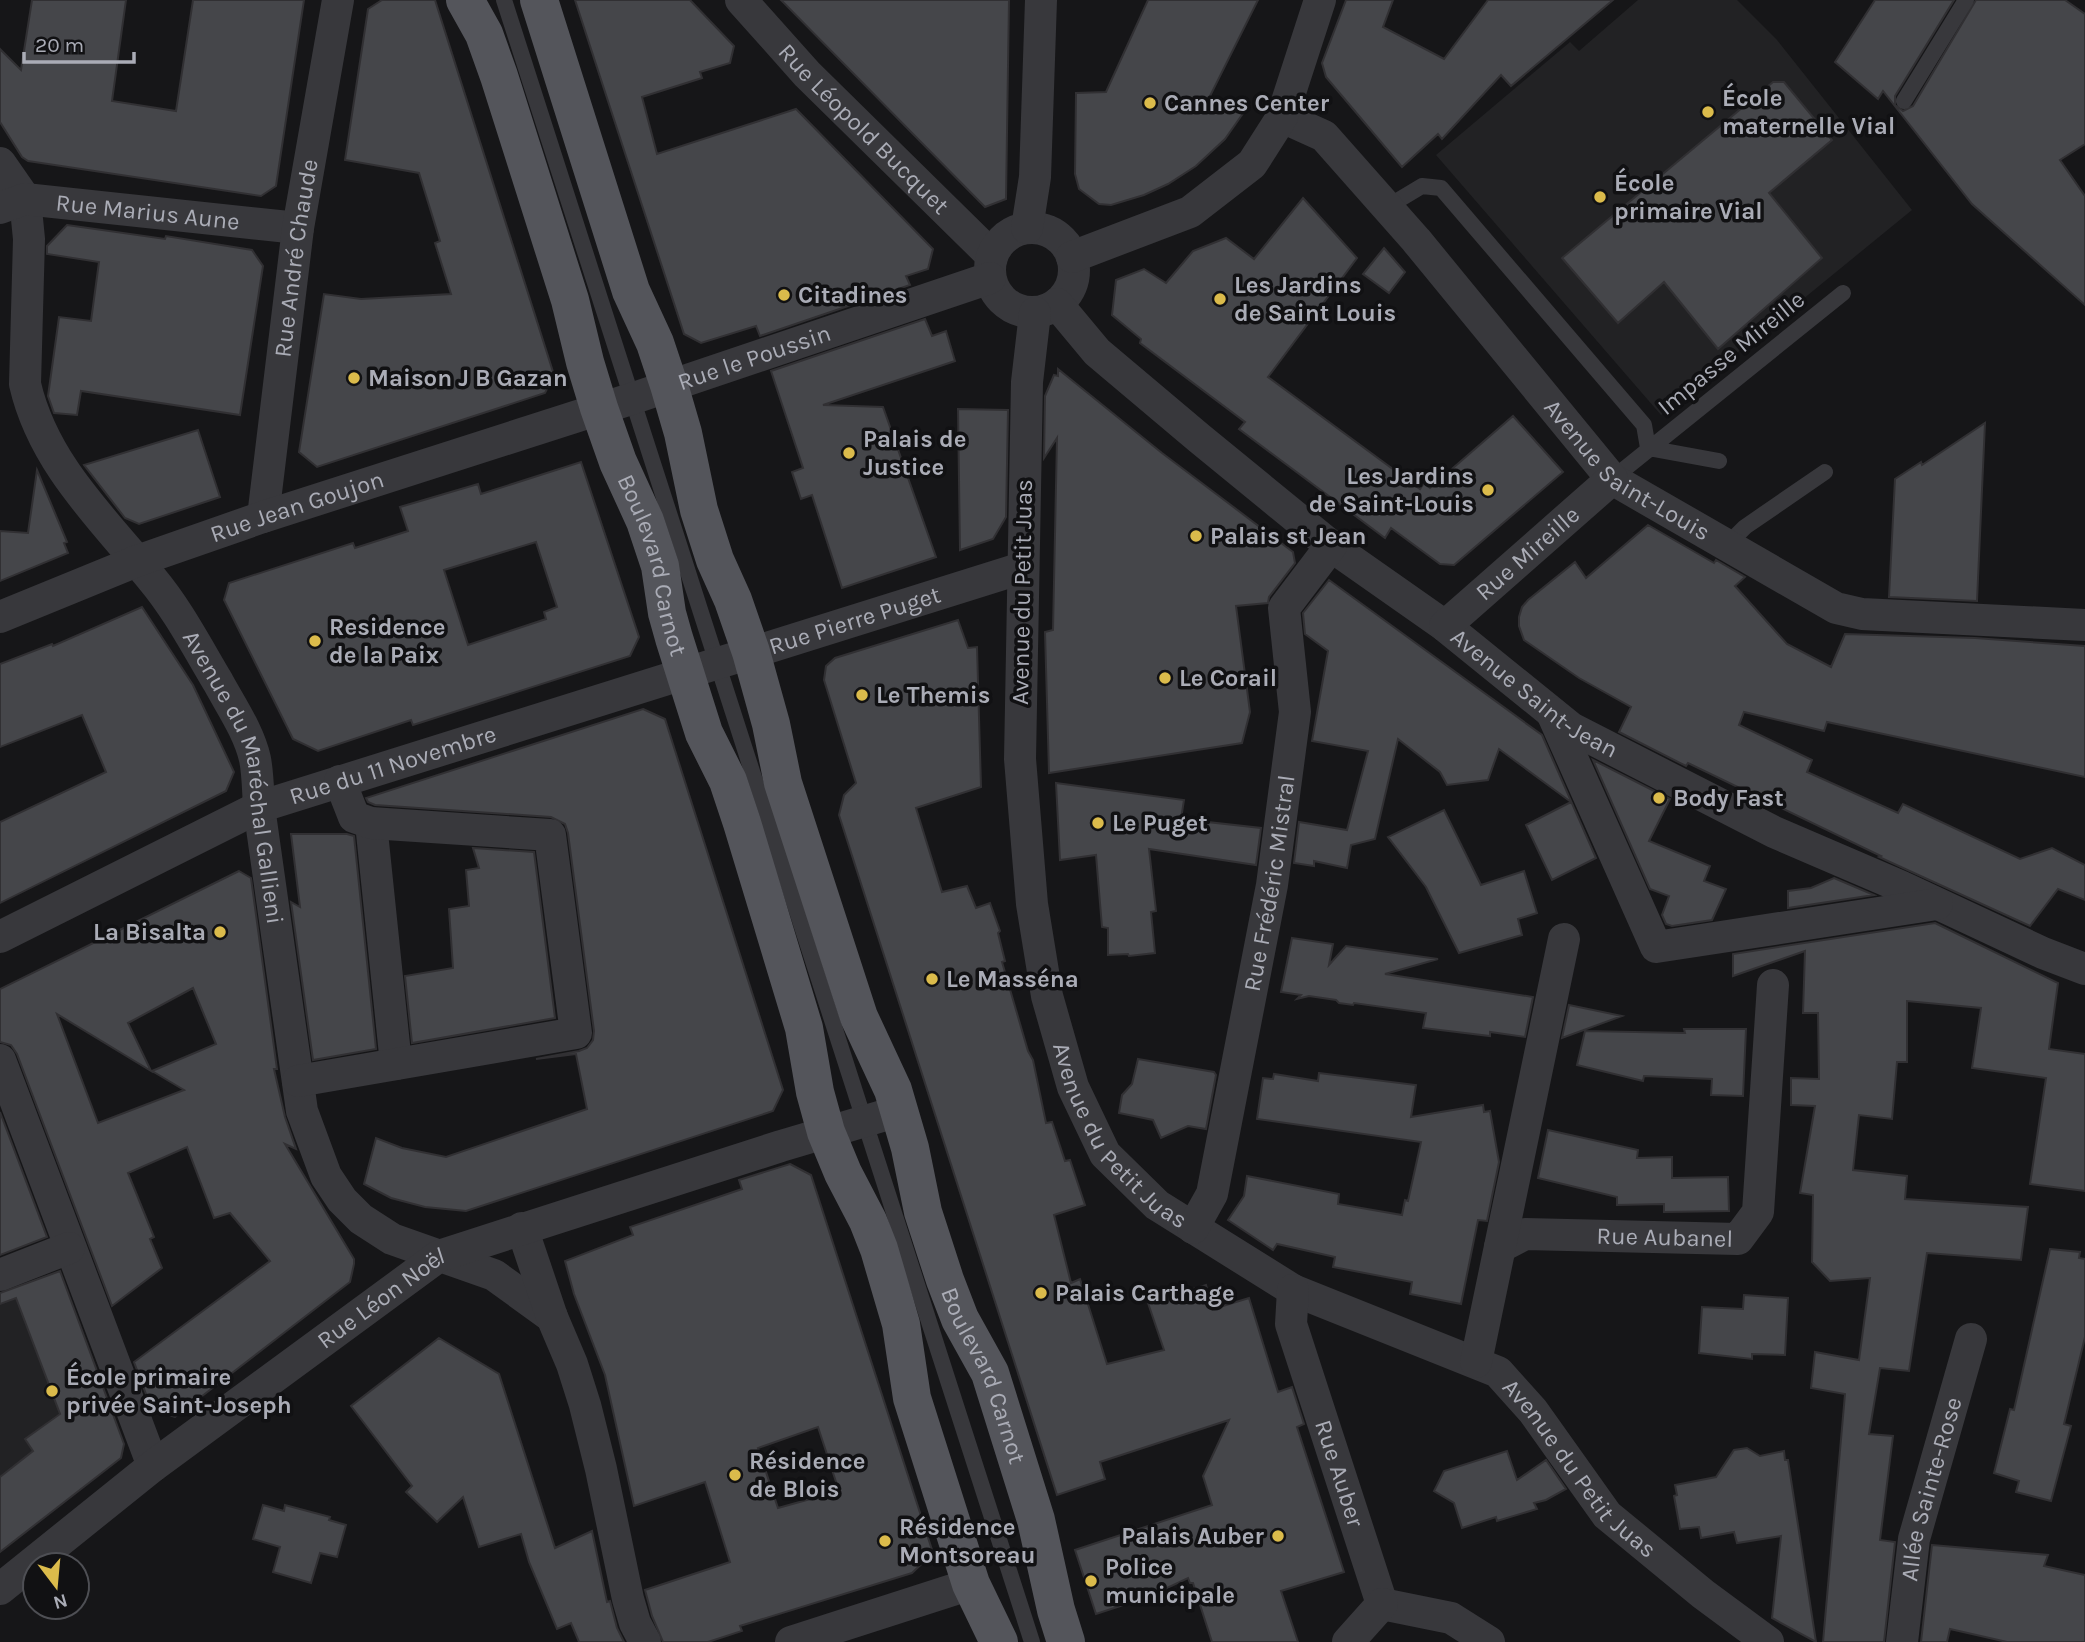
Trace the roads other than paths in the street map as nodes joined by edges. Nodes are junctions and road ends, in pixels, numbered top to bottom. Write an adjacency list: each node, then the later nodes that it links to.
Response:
1 (338, 0): 14 (street, Rue André Chaude)
2 (465, 0): 21 (main road, Boulevard Carnot)
3 (504, 0): 21 (lane)
4 (539, 0): 20 (main road, Boulevard Carnot)
5 (1041, 0): 15 (street)
6 (1320, 0): 10 (street)
7 (1966, 0): 9 (lane)
8 (754, 4): 17 (street, Rue Léopold Bucquet)
9 (1904, 101)
10 (1282, 117): 13 (street, Avenue Saint-Louis); 16 (street)
11 (0, 163): 12 (street, Avenue du Maréchal Gallieni)
12 (12, 203): 14 (street, Rue Marius Aune); 29 (street, Avenue du Maréchal Gallieni)
13 (1387, 207): 22 (lane); 25 (street, Avenue Saint-Louis)
14 (298, 228): 26 (street, Rue André Chaude)
15 (1027, 228): 16 (street); 17 (street)
16 (1072, 257): 19 (street)
17 (991, 267): 19 (street); 20 (street, Rue le Poussin)
18 (1843, 293): 22 (lane, Impasse Mireille)
19 (1046, 309): 27 (street, Avenue Saint-Jean); 30 (street, Avenue du Petit Juas)
20 (669, 385): 21 (street, Rue le Poussin); 34 (main road, Boulevard Carnot)
21 (617, 403): 26 (street, Rue Jean Goujon); 34 (main road, Boulevard Carnot)
22 (1648, 448): 23 (lane); 25 (lane, Impasse Mireille)
23 (1718, 461)
24 (1825, 472): 28 (lane)
25 (1612, 479): 28 (street, Avenue Saint-Louis); 33 (street, Rue Mireille)
26 (263, 517): 29 (street, Rue Jean Goujon)
27 (1331, 545): 33 (street, Avenue Saint-Jean); 50 (street, Rue Frédéric Mistral)
28 (1727, 545): 32 (street, Avenue Saint-Louis)
29 (137, 561): 31 (street, Rue Jean Goujon); 37 (street, Avenue du Maréchal Gallieni)
30 (1022, 568): 34 (street, Rue Pierre Puget); 50 (street, Avenue du Petit Juas)
31 (0, 617)
32 (2085, 625)
33 (1445, 626): 35 (street, Avenue Saint-Jean)
34 (718, 662): 36 (street, Rue du 11 Novembre); 47 (main road, Boulevard Carnot); 48 (main road, Boulevard Carnot)
35 (1552, 712): 39 (street, Avenue Saint-Jean); 39 (street)
36 (340, 782): 37 (street, Rue du 11 Novembre); 38 (street)
37 (259, 807): 40 (street, Rue du 11 Novembre); 46 (street, Avenue du Maréchal Gallieni)
38 (371, 823): 45 (street); 45 (street)
39 (1937, 904): 42 (street, Avenue Saint-Jean)
40 (0, 937)
41 (1564, 939): 51 (street)
42 (2085, 969)
43 (1773, 985): 51 (street, Rue Aubanel)
44 (0, 1060): 52 (street)
45 (396, 1064): 46 (street)
46 (298, 1081): 53 (street, Avenue du Maréchal Gallieni)
47 (882, 1117): 48 (street); 66 (lane); 67 (main road, Boulevard Carnot)
48 (826, 1132): 49 (street, Rue Léon Noël); 60 (main road, Boulevard Carnot)
49 (522, 1228): 53 (street, Rue Léon Noël); 56 (street)
50 (1193, 1228): 55 (street, Avenue du Petit Juas)
51 (1500, 1247): 58 (street)
52 (69, 1248): 54 (street); 59 (street)
53 (439, 1256): 56 (street, Avenue du Maréchal Gallieni); 59 (street, Rue Léon Noël)
54 (0, 1275)
55 (1293, 1290): 58 (street, Avenue du Petit Juas); 62 (street, Rue Auber)
56 (552, 1317): 63 (street)
57 (1971, 1339): 71 (street, Allée Sainte-Rose)
58 (1476, 1362): 70 (street, Avenue du Petit Juas)
59 (153, 1466): 61 (street, Rue Léon Noël)
60 (971, 1584): 64 (street); 65 (main road, Boulevard Carnot)
61 (0, 1589)
62 (1382, 1604): 68 (street); 69 (street)
63 (645, 1642)
64 (791, 1642)
65 (999, 1642)
66 (1032, 1642)
67 (1066, 1642)
68 (1348, 1642)
69 (1489, 1642)
70 (1769, 1642)
71 (1902, 1642)

